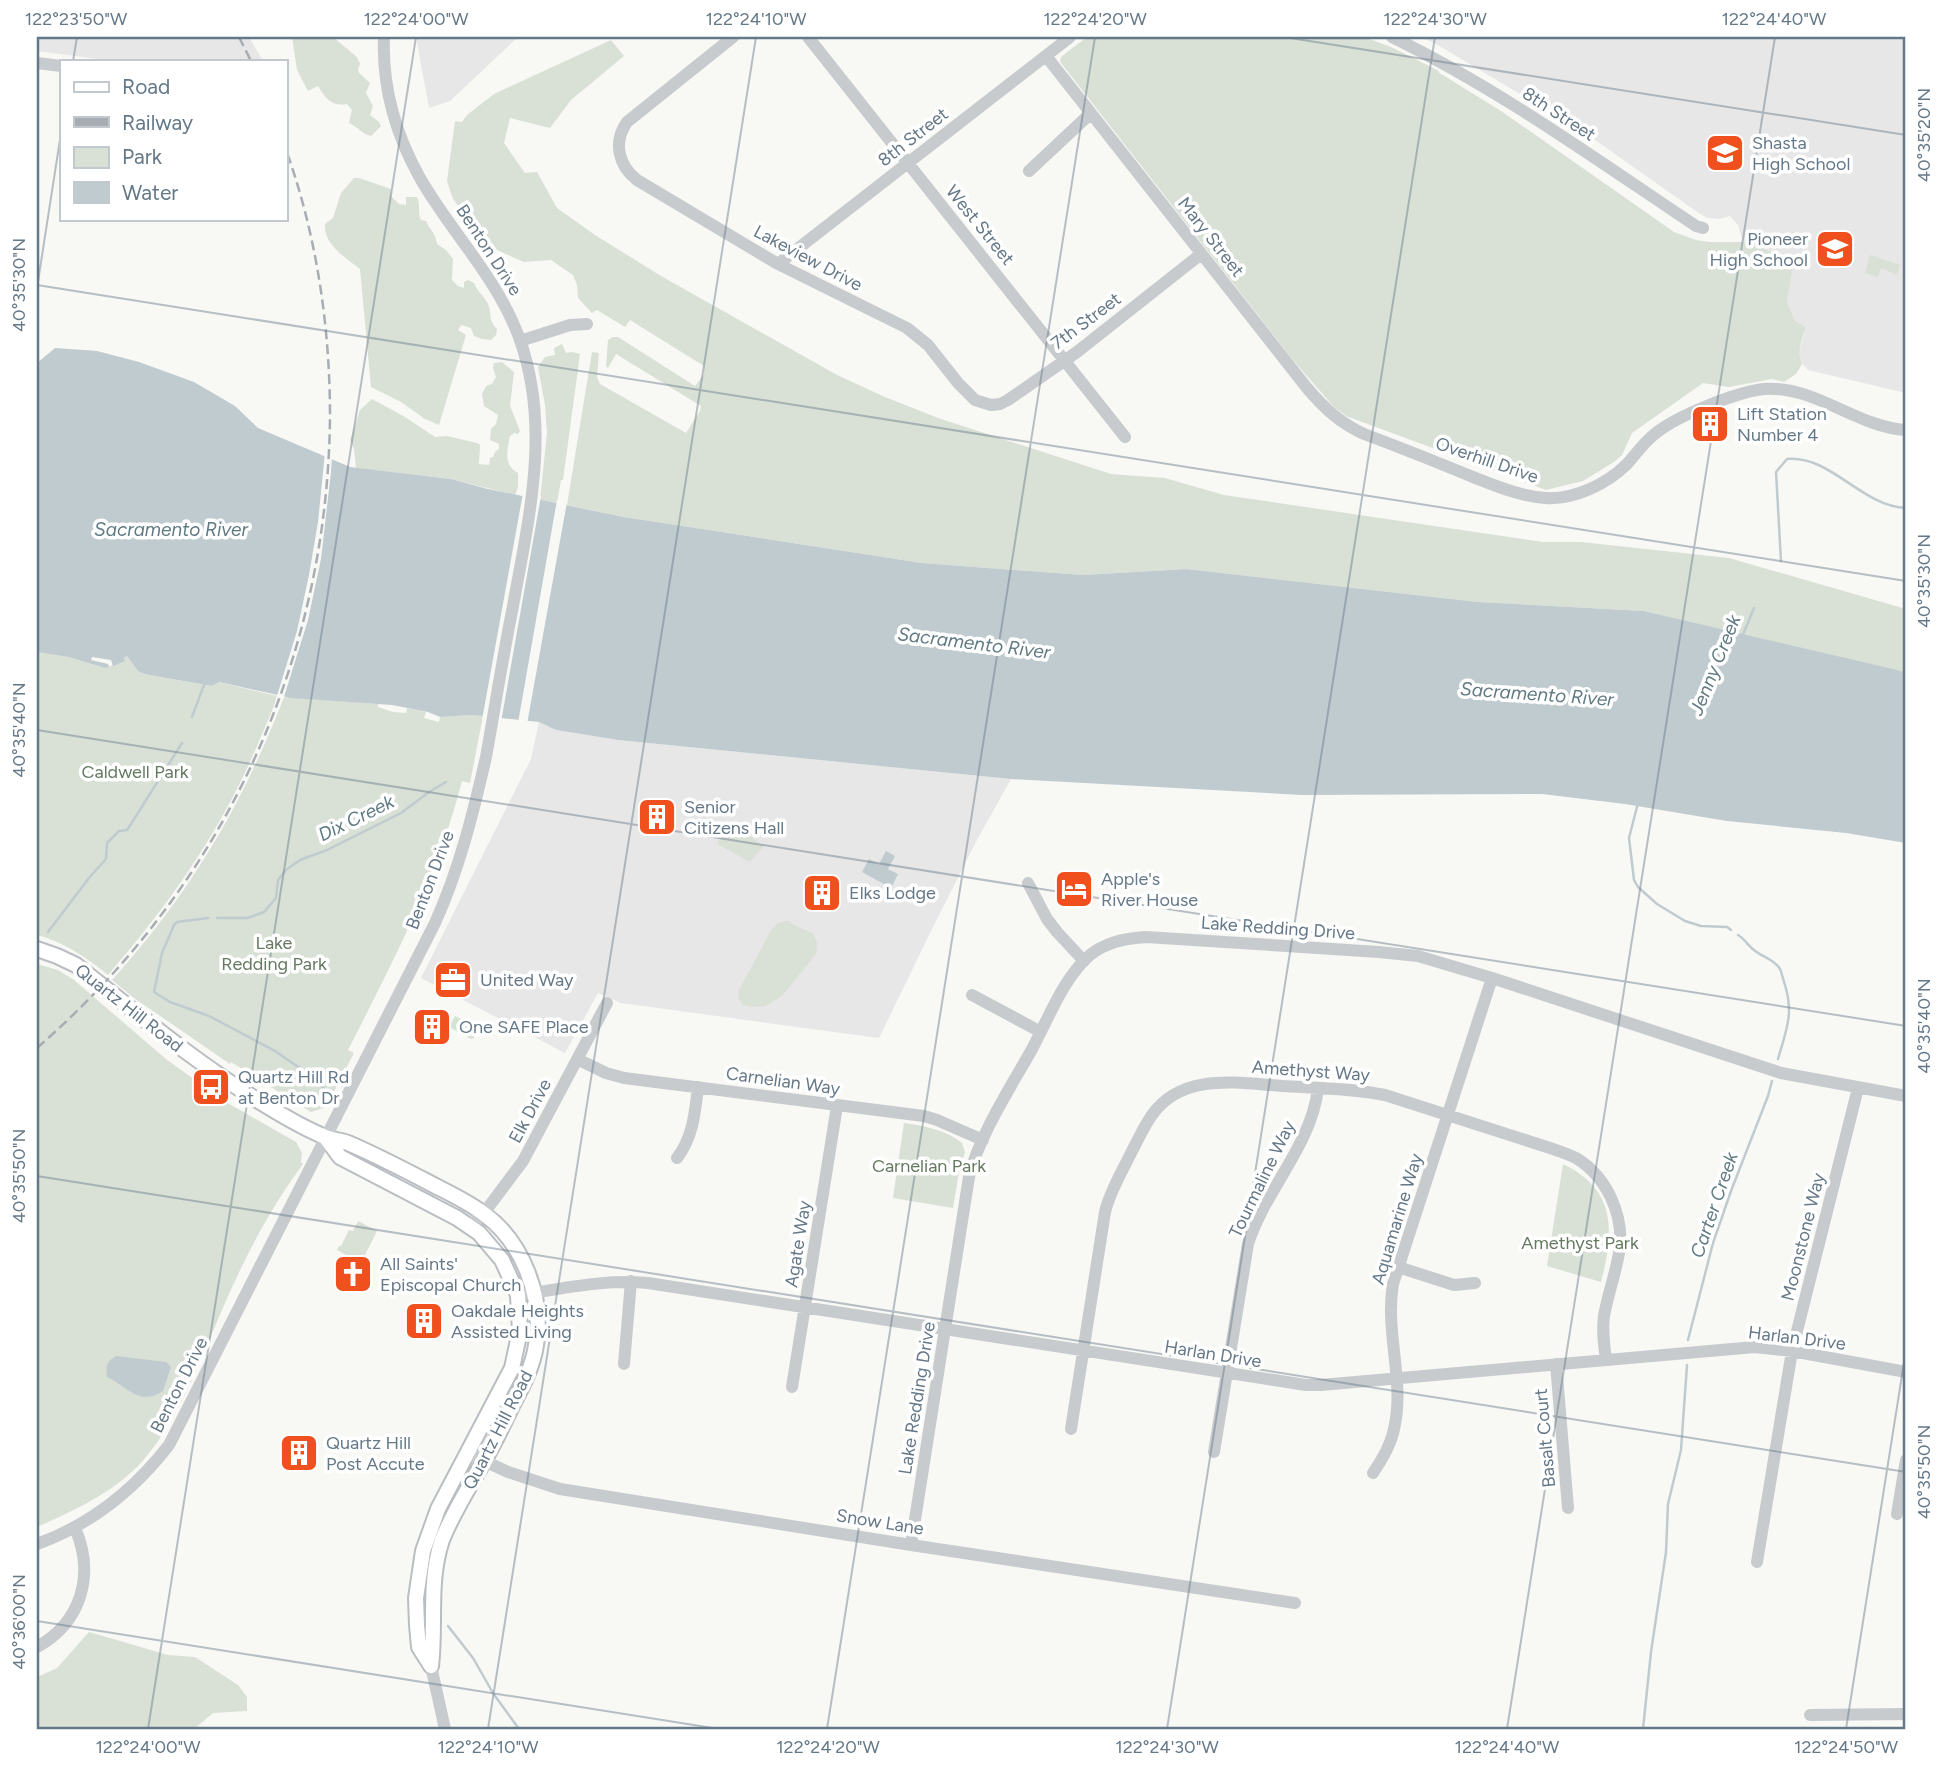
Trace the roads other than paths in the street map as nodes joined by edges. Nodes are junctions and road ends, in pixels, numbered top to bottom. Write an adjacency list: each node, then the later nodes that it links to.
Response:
1 (384, 37): 16 (street, Benton Drive)
2 (733, 37): 14 (street, Lakeview Drive)
3 (808, 37): 10 (street, West Street)
4 (1070, 37): 6 (street, 8th Street)
5 (1392, 37): 12 (street, 8th Street)
6 (1046, 56): 9 (street, Mary Street); 10 (street, 8th Street)
7 (37, 63): 8 (street)
8 (60, 66)
9 (1091, 113): 11 (street); 13 (street, Mary Street)
10 (908, 163): 14 (street, 8th Street); 17 (street, West Street)
11 (1029, 171)
12 (1703, 228)
13 (1201, 254): 17 (street, 7th Street); 19 (street, Mary Street)
14 (778, 264): 18 (street, Lakeview Drive)
15 (587, 324): 16 (street)
16 (520, 341): 36 (street, Benton Drive)
17 (1064, 359): 18 (street, 7th Street); 21 (street, West Street)
18 (986, 405)
19 (1357, 430): 20 (street, Overhill Drive)
20 (1906, 430)
21 (1125, 436)
22 (1028, 883): 24 (street)
23 (37, 949): 36 (main road, Quartz Hill Road)
24 (1084, 961): 25 (street, Lake Redding Drive); 28 (street, Lake Redding Drive)
25 (1492, 978): 32 (street, Lake Redding Drive); 35 (street, Aquamarine Way)
26 (972, 995): 28 (street)
27 (607, 1003): 29 (street, Elk Drive)
28 (1041, 1032): 37 (street, Lake Redding Drive)
29 (577, 1059): 30 (street, Carnelian Way); 39 (street, Elk Drive)
30 (698, 1087): 34 (street, Carnelian Way); 38 (street)
31 (1318, 1088): 35 (street, Amethyst Way); 48 (street, Amethyst Way); 54 (street, Tourmaline Way)
32 (1858, 1088): 33 (street, Lake Redding Drive); 49 (street, Moonstone Way)
33 (1906, 1096)
34 (837, 1106): 37 (street, Carnelian Way); 46 (street, Agate Way)
35 (1448, 1116): 41 (street, Aquamarine Way); 50 (street, Amethyst Way)
36 (326, 1138): 39 (main road, Quartz Hill Road); 40 (main road, Quartz Hill Road); 65 (street, Benton Drive)
37 (983, 1140): 47 (street, Lake Redding Drive)
38 (677, 1158)
39 (483, 1213): 40 (street, Elk Drive); 44 (main road, Quartz Hill Road)
40 (471, 1226): 45 (main road, Quartz Hill Road)
41 (1398, 1267): 43 (street); 55 (street, Aquamarine Way)
42 (631, 1282): 44 (street, Harlan Drive); 46 (street, Harlan Drive); 51 (street)
43 (1475, 1283)
44 (534, 1293): 45 (street, Harlan Drive); 61 (main road, Quartz Hill Road)
45 (518, 1295): 59 (main road, Quartz Hill Road)
46 (806, 1308): 47 (street, Harlan Drive); 56 (street, Agate Way)
47 (945, 1329): 48 (street, Harlan Drive); 67 (street, Lake Redding Drive)
48 (1082, 1351): 54 (street, Harlan Drive); 57 (street, Amethyst Way)
49 (1792, 1351): 50 (street, Harlan Drive); 53 (street, Harlan Drive); 68 (street, Moonstone Way)
50 (1606, 1360): 52 (street, Harlan Drive)
51 (624, 1364)
52 (1556, 1364): 55 (street, Harlan Drive); 63 (street, Basalt Court)
53 (1906, 1372)
54 (1227, 1373): 55 (street, Harlan Drive); 58 (street, Tourmaline Way)
55 (1396, 1379): 62 (street, Aquamarine Way)
56 (792, 1387)
57 (1071, 1429)
58 (1214, 1452)
59 (467, 1453): 61 (street, Snow Lane); 71 (main road, Quartz Hill Road)
60 (1906, 1460): 64 (street)
61 (484, 1461): 67 (street, Snow Lane); 71 (main road, Quartz Hill Road)
62 (1373, 1473)
63 (1568, 1508)
64 (1897, 1514)
65 (75, 1528): 66 (street, Benton Drive); 70 (street)
66 (37, 1544)
67 (911, 1545): 69 (street, Snow Lane)
68 (1757, 1562)
69 (1295, 1603)
70 (37, 1647)
71 (430, 1666): 74 (street, Quartz Hill Road)
72 (1906, 1714): 73 (street)
73 (1810, 1715)
74 (445, 1729)

